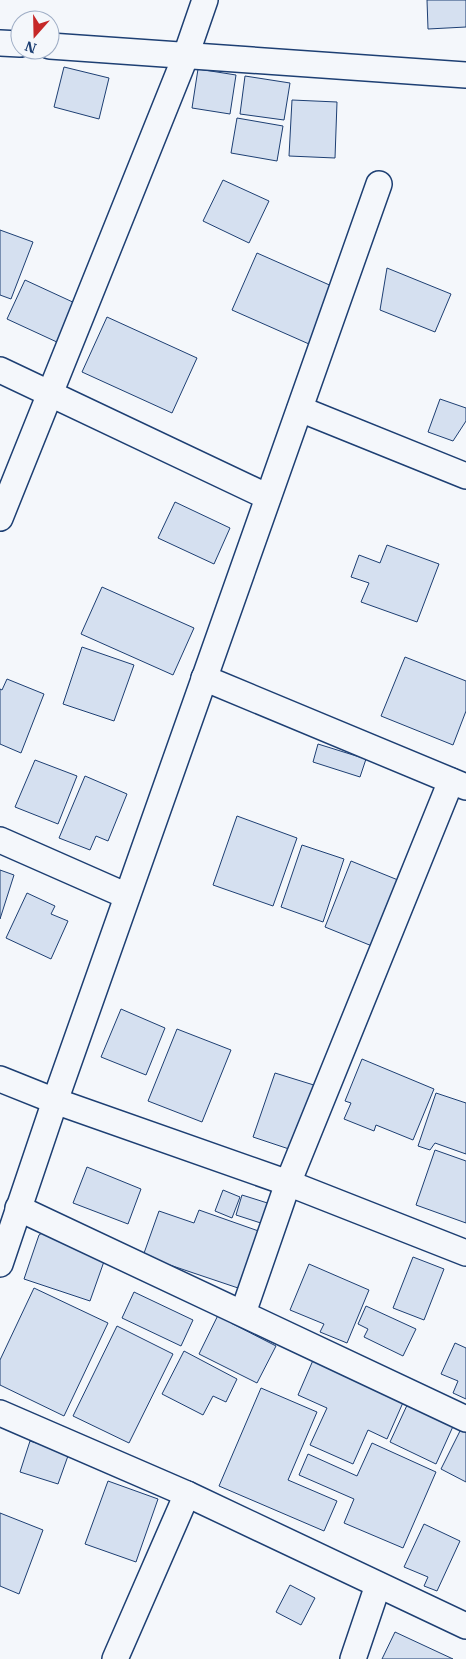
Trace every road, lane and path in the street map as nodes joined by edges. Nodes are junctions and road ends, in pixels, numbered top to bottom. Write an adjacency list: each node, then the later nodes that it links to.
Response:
1 (205, 0): 3 (street)
2 (60, 47): 3 (street)
3 (186, 55): 4 (street); 7 (street)
4 (466, 75)
5 (380, 184): 8 (street)
6 (0, 370): 7 (street)
7 (49, 392): 10 (street); 11 (street)
8 (300, 408): 9 (street); 10 (street)
9 (466, 476)
10 (268, 496): 12 (street)
11 (0, 518)
12 (204, 678): 13 (street); 15 (street)
13 (458, 784): 18 (street)
14 (0, 840): 15 (street)
15 (127, 896): 17 (street)
16 (0, 1079): 17 (street)
17 (54, 1101): 18 (street); 19 (street)
18 (288, 1183): 20 (street); 22 (street)
19 (18, 1208): 21 (street); 22 (street)
20 (466, 1254)
21 (0, 1264)
22 (242, 1313): 24 (street)
23 (0, 1413): 25 (street)
24 (466, 1419)
25 (187, 1494): 26 (street); 28 (street)
26 (378, 1585): 27 (street); 29 (street)
27 (466, 1626)
28 (115, 1659)
29 (353, 1659)

